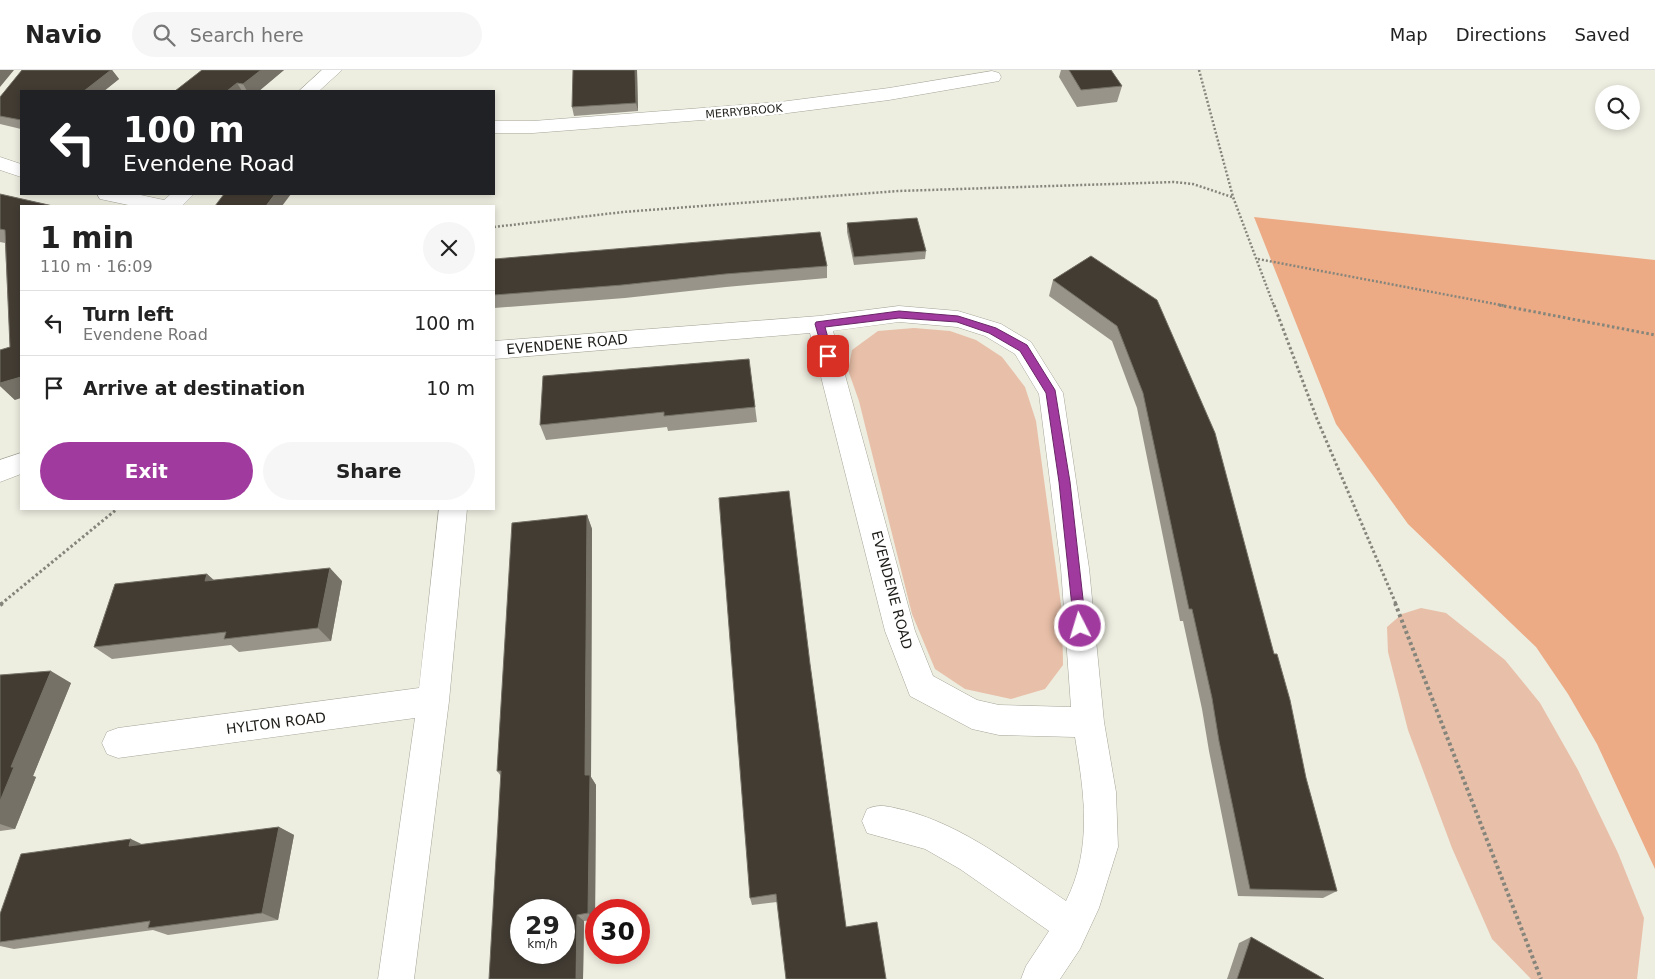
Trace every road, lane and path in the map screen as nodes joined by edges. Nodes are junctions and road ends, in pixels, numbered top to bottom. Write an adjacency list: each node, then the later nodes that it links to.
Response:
1 (333, 70): 4 (street)
2 (1199, 70): 10 (path)
3 (985, 75): 5 (street, MERRYBROOK)
4 (309, 90)
5 (495, 127)
6 (0, 164): 7 (street)
7 (20, 171)
8 (112, 195): 11 (street)
9 (183, 195): 12 (street)
10 (1232, 197): 13 (path); 14 (path)
11 (157, 205)
12 (170, 205)
13 (495, 227)
14 (1257, 259): 16 (path); 30 (path)
15 (819, 324): 17 (street, EVENDENE ROAD); 24 (street, EVENDENE ROAD); 24 (street, EVENDENE ROAD)
16 (1655, 335)
17 (495, 350)
18 (20, 463): 19 (street)
19 (0, 471)
20 (116, 510): 22 (path)
21 (453, 510): 23 (street)
22 (0, 605)
23 (433, 701): 25 (street, HYLTON ROAD); 28 (street)
24 (1088, 722): 27 (street, EVENDENE ROAD)
25 (118, 743)
26 (880, 821): 27 (street)
27 (1072, 926): 29 (street, EVENDENE ROAD)
28 (396, 979)
29 (1039, 979)
30 (1541, 979)

